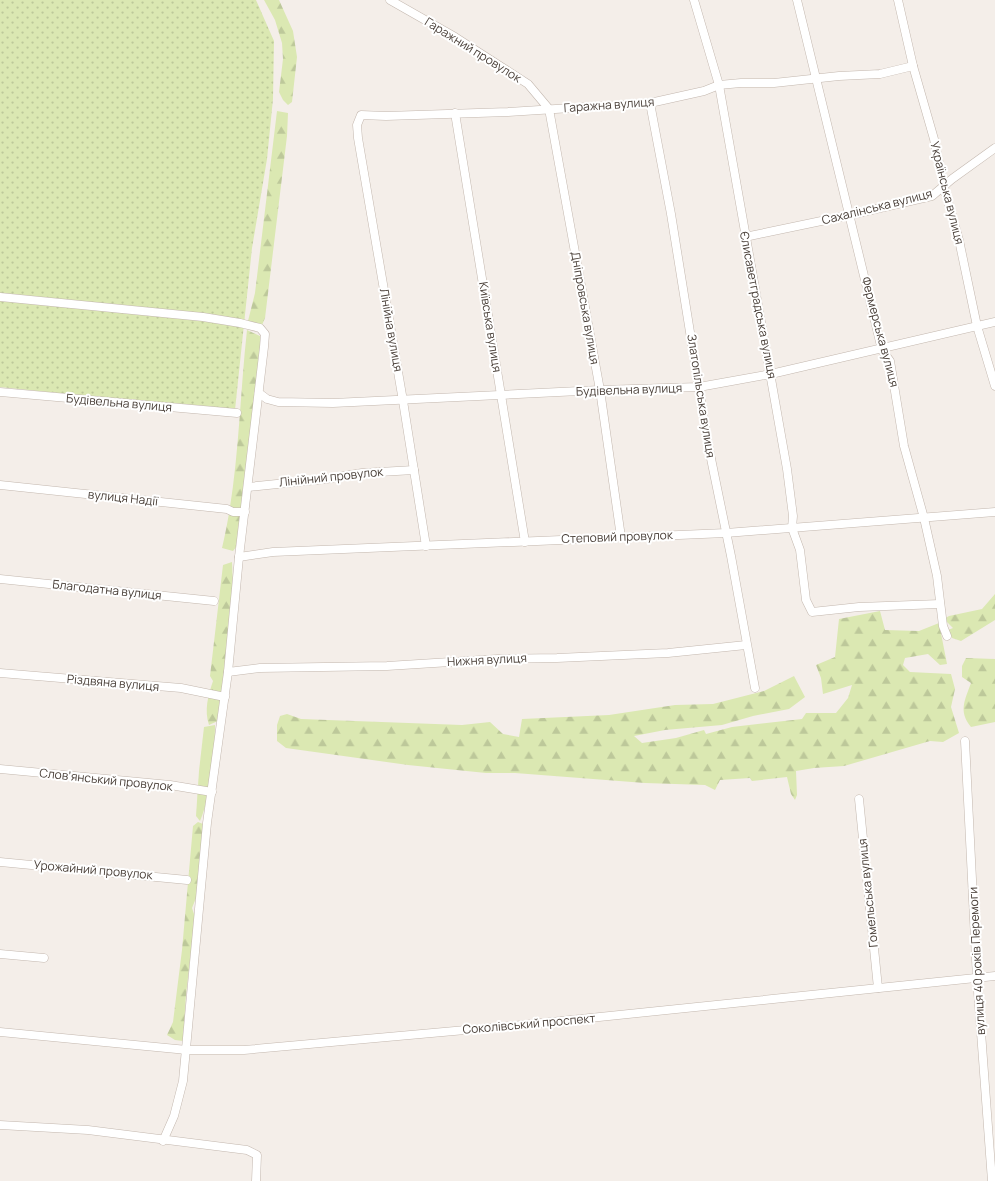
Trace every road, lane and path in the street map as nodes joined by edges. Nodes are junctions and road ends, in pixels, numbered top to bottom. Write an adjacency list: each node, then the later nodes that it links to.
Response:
1 (390, 0): 9 (street, Гаражний провулок)
2 (694, 0): 7 (street, Єлисаветградська вулиця)
3 (797, 0): 6 (street, Фермерська вулиця)
4 (898, 0): 5 (street, Українська вулиця)
5 (913, 66): 6 (street, Гаражна вулиця); 13 (street, Українська вулиця)
6 (817, 79): 7 (street, Гаражна вулиця); 14 (street, Фермерська вулиця)
7 (719, 86): 8 (street, Гаражна вулиця); 15 (street, Єлисаветградська вулиця)
8 (650, 103): 9 (street, Гаражна вулиця); 22 (street, Златопільська вулиця)
9 (549, 109): 10 (street, Гаражна вулиця); 23 (street, Дніпровська вулиця)
10 (455, 113): 11 (street, Гаражна вулиця); 26 (street, Київська вулиця)
11 (362, 115): 27 (street, Лінійна вулиця)
12 (995, 148): 13 (street, Сахалінська вулиця)
13 (944, 187): 14 (street, Сахалінська вулиця); 18 (street, Українська вулиця)
14 (850, 215): 15 (street, Сахалінська вулиця); 19 (street, Фермерська вулиця)
15 (745, 237): 20 (street, Єлисаветградська вулиця)
16 (0, 297): 25 (street)
17 (995, 322): 18 (street, Будівельна вулиця)
18 (977, 326): 19 (street, Будівельна вулиця); 21 (street, Українська вулиця)
19 (882, 350): 20 (street, Будівельна вулиця); 34 (street, Фермерська вулиця)
20 (771, 374): 22 (street, Будівельна вулиця); 35 (street, Єлисаветградська вулиця)
21 (995, 386)
22 (699, 387): 23 (street, Будівельна вулиця); 36 (street, Златопільська вулиця)
23 (600, 390): 26 (street, Будівельна вулиця); 37 (street, Дніпровська вулиця)
24 (0, 392): 28 (street, Будівельна вулиця)
25 (259, 393): 27 (street, Будівельна вулиця); 31 (street)
26 (502, 395): 27 (street, Будівельна вулиця); 38 (street, Київська вулиця)
27 (403, 401): 29 (street, Лінійна вулиця)
28 (237, 413)
29 (414, 470): 31 (street, Лінійний провулок); 39 (street, Лінійна вулиця)
30 (0, 485): 32 (street, вулиця Надії)
31 (248, 487): 32 (street)
32 (245, 512): 40 (street)
33 (995, 512): 34 (street, Степовий провулок)
34 (924, 518): 35 (street, Степовий провулок); 43 (street, Фермерська вулиця)
35 (792, 528): 36 (street, Степовий провулок); 43 (street, Єлисаветградська вулиця)
36 (726, 533): 37 (street, Степовий провулок); 45 (street, Златопільська вулиця)
37 (621, 537): 38 (street, Степовий провулок)
38 (525, 542): 39 (street, Степовий провулок)
39 (426, 546): 40 (street, Степовий провулок)
40 (239, 557): 46 (street)
41 (0, 580): 42 (street, Благодатна вулиця)
42 (214, 601)
43 (940, 604): 44 (street, Фермерська вулиця)
44 (947, 636)
45 (746, 645): 46 (street, Нижня вулиця); 48 (street, Златопільська вулиця)
46 (228, 672): 49 (street)
47 (0, 673): 49 (street, Різдвяна вулиця)
48 (755, 688)
49 (225, 697): 52 (street)
50 (966, 741): 59 (street, вулиця 40 років Перемоги)
51 (0, 769): 52 (street, Словʼянський провулок)
52 (212, 792): 62 (street)
53 (858, 799): 60 (street, Гомельська вулиця)
54 (0, 862): 55 (street, Урожайний провулок)
55 (187, 880)
56 (0, 954): 57 (street)
57 (44, 958)
58 (995, 976): 59 (street, Соколівський проспект)
59 (977, 978): 60 (street, Соколівський проспект); 66 (street, вулиця 40 років Перемоги)
60 (878, 988): 62 (street, Соколівський проспект)
61 (0, 1032): 62 (street, Соколівський проспект)
62 (187, 1050): 64 (street)
63 (0, 1125): 64 (street)
64 (163, 1141): 65 (street)
65 (256, 1181)
66 (992, 1181)

